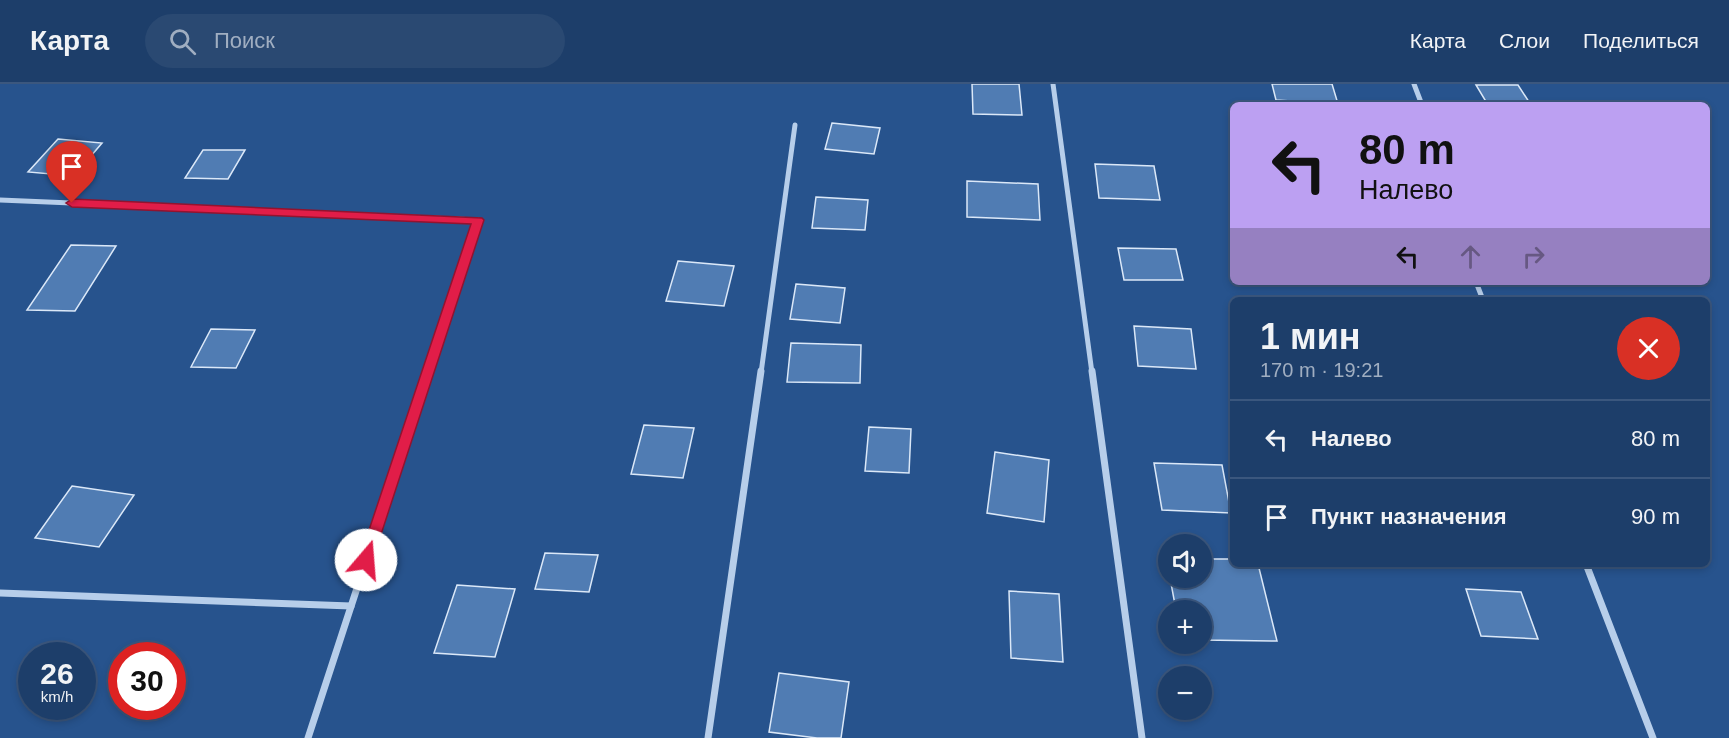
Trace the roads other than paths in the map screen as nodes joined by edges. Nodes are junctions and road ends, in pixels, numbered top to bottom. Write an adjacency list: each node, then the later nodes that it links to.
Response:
1 (1053, 84): 11 (street)
2 (1414, 84): 3 (street)
3 (1421, 102)
4 (795, 125): 10 (street)
5 (0, 200): 8 (street)
6 (1587, 567): 12 (street)
7 (0, 593): 8 (street)
8 (351, 606): 9 (street)
9 (308, 738)
10 (708, 738)
11 (1142, 738)
12 (1653, 738)

